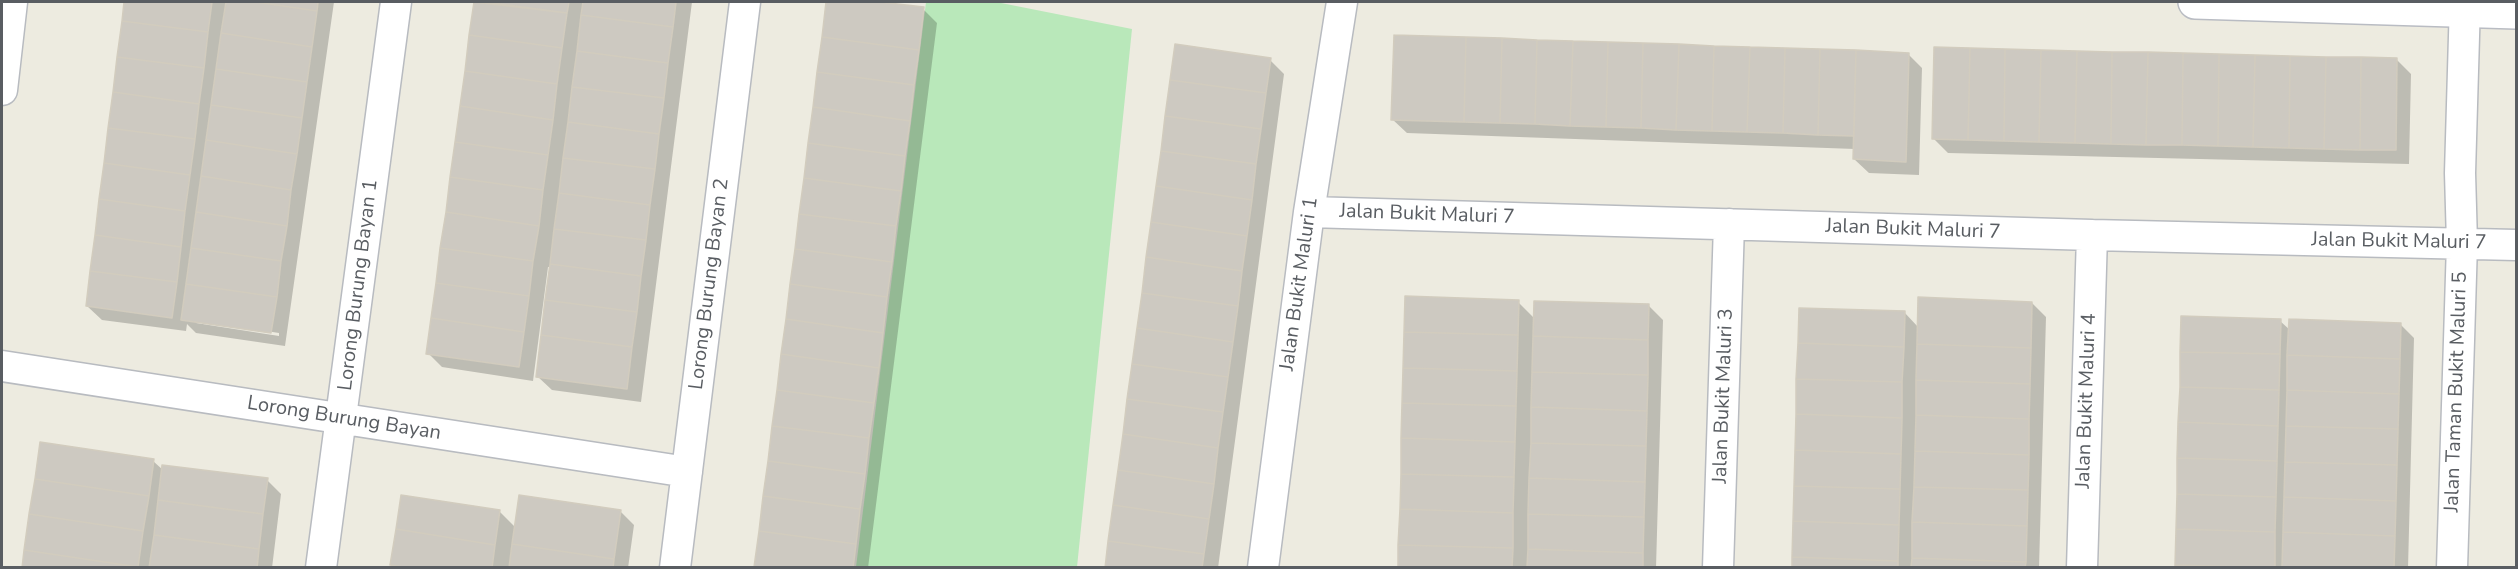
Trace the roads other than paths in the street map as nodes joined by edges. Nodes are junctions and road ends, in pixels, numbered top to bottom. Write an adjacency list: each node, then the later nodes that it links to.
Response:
1 (12, 2): 8 (street)
2 (396, 2): 15 (street, Lorong Burung Bayan 1)
3 (745, 2): 16 (street, Lorong Burung Bayan 2)
4 (1342, 2): 9 (street, Jalan Bukit Maluri 1)
5 (2195, 2): 6 (street)
6 (2465, 6): 7 (street); 12 (street, Jalan Taman Bukit Maluri 5)
7 (2517, 12)
8 (2, 90)
9 (1310, 212): 10 (street, Jalan Bukit Maluri 7); 19 (street, Jalan Bukit Maluri 1)
10 (1729, 224): 11 (street, Jalan Bukit Maluri 7); 20 (street, Jalan Bukit Maluri 3)
11 (2092, 235): 12 (street, Jalan Bukit Maluri 7); 21 (street, Jalan Bukit Maluri 4)
12 (2462, 243): 13 (street, Jalan Bukit Maluri 7); 22 (street, Jalan Taman Bukit Maluri 5)
13 (2517, 245)
14 (2, 366): 15 (street, Lorong Burung Bayan)
15 (341, 418): 16 (street, Lorong Burung Bayan); 17 (street, Lorong Burung Bayan 1)
16 (687, 472): 18 (street, Lorong Burung Bayan 2)
17 (321, 567)
18 (675, 567)
19 (1263, 567)
20 (1718, 567)
21 (2082, 567)
22 (2452, 567)

